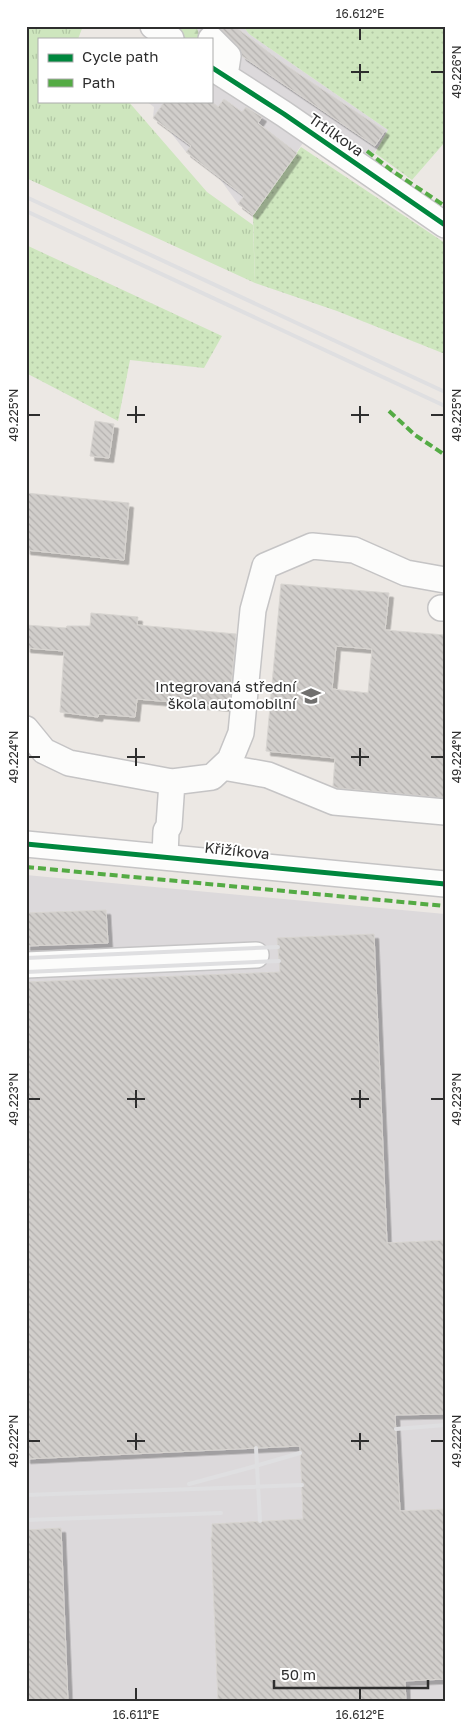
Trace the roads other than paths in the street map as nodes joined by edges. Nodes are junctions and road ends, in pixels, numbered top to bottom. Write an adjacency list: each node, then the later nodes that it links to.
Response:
1 (153, 26): 3 (street)
2 (202, 26): 4 (street)
3 (170, 38)
4 (210, 38)
5 (212, 40): 6 (street)
6 (218, 71): 7 (street, Trtílkova)
7 (445, 225)
8 (445, 580): 10 (street)
9 (26, 729): 11 (street)
10 (223, 767): 11 (street); 12 (street)
11 (172, 782): 14 (street)
12 (445, 812)
13 (26, 844): 14 (street, Křižíkova)
14 (165, 857): 15 (street, Křižíkova)
15 (445, 884)
16 (256, 955): 17 (street)
17 (26, 965)

